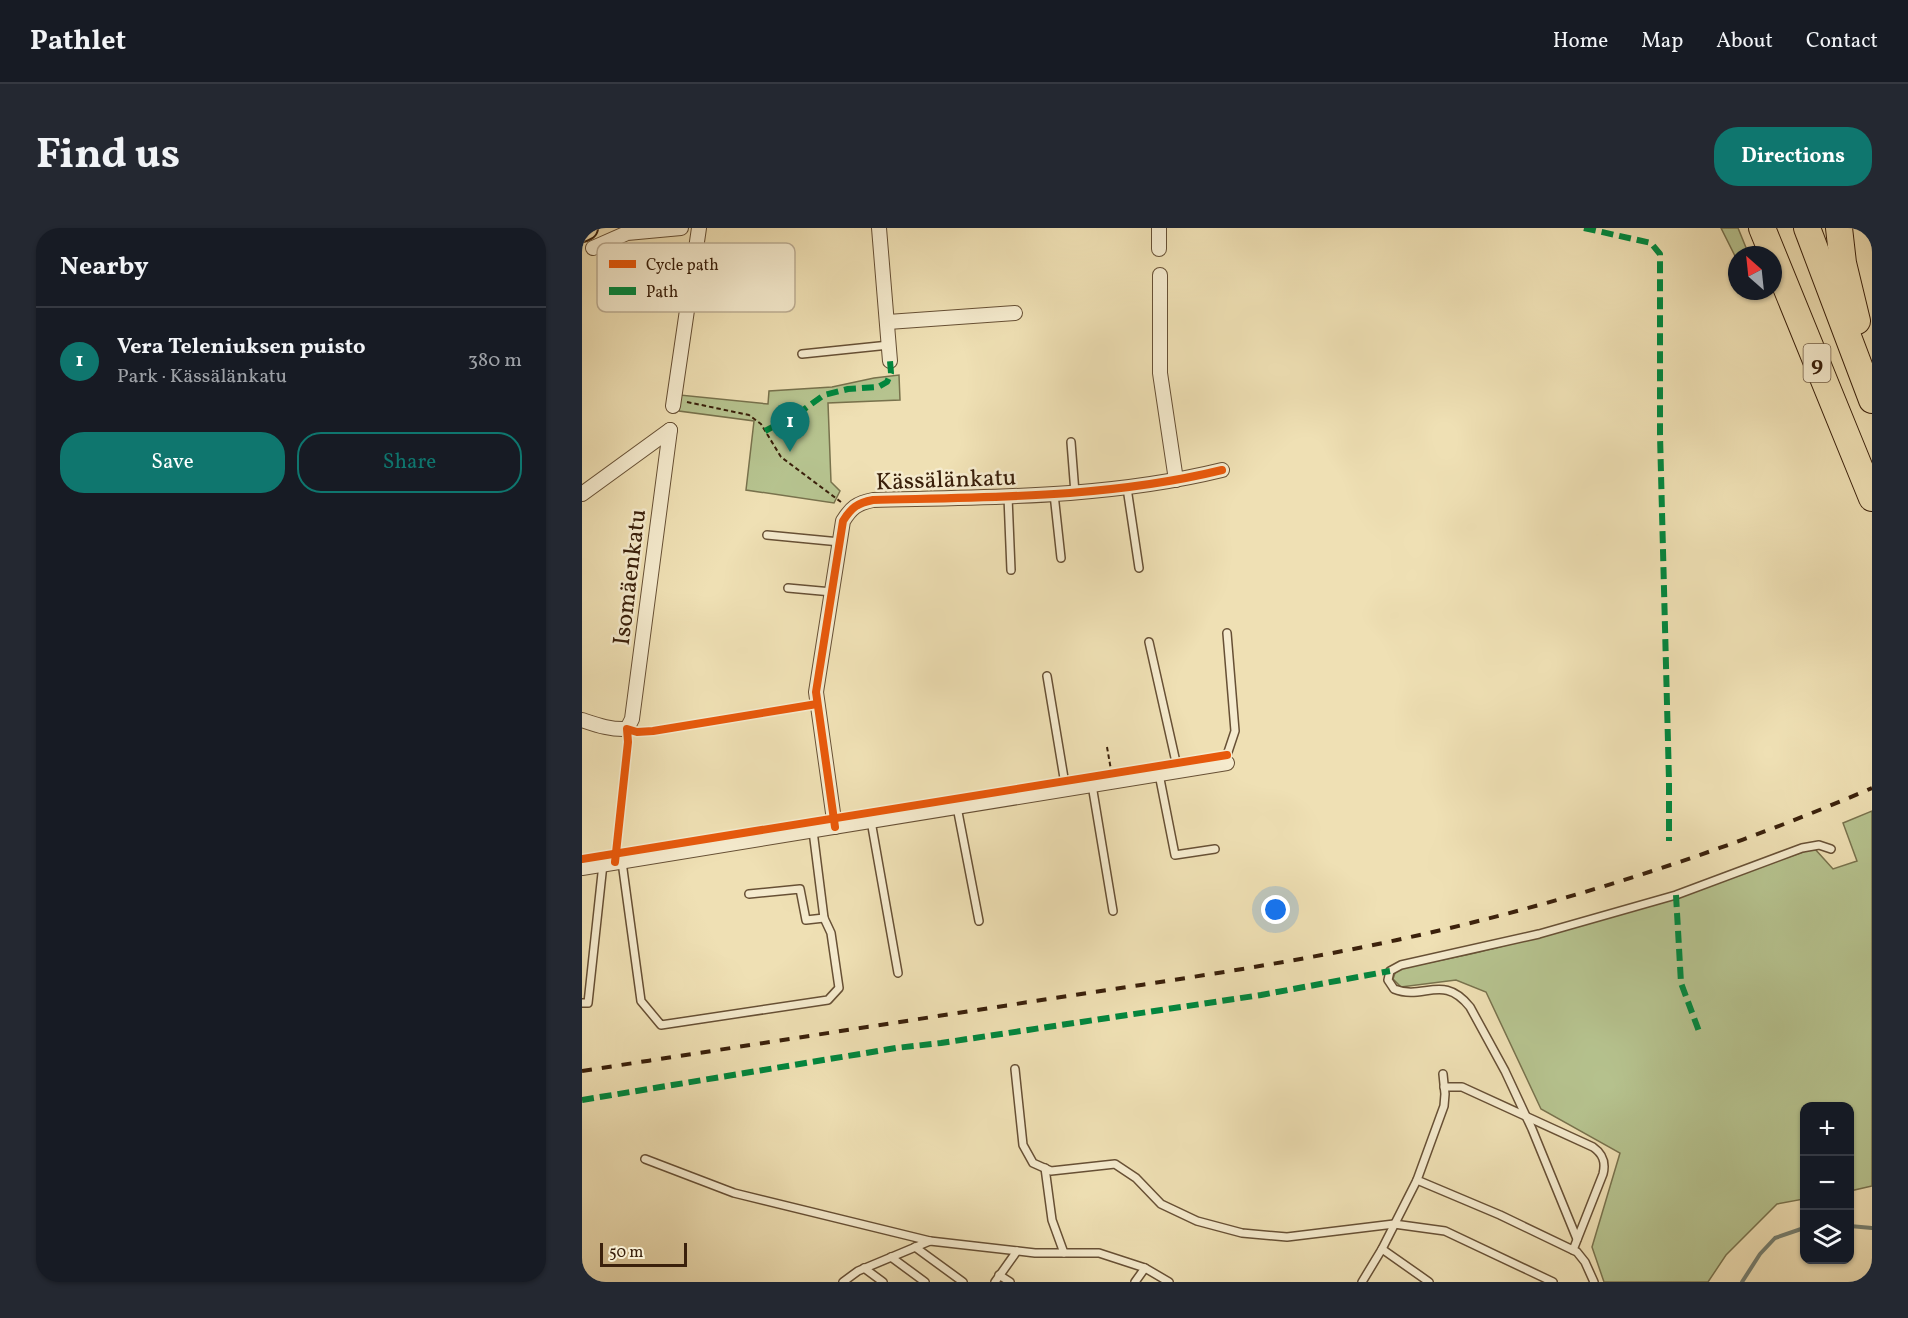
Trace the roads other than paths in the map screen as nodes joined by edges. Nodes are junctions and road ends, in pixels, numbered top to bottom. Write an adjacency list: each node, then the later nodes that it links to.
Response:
1 (681, 228): 8 (street)
2 (699, 228): 9 (street)
3 (879, 228): 14 (street)
4 (1159, 228): 10 (street)
5 (1762, 228): 29 (highway, 9)
6 (1807, 228): 19 (highway, 9)
7 (1839, 228): 18 (highway)
8 (587, 235)
9 (697, 243)
10 (1159, 249)
11 (1160, 275): 23 (street)
12 (687, 312): 20 (street)
13 (1015, 313): 14 (street)
14 (888, 322): 15 (street)
15 (889, 345): 16 (lane); 17 (street)
16 (802, 354)
17 (890, 361)
18 (1872, 386)
19 (1872, 400)
20 (673, 403)
21 (1071, 442): 25 (lane)
22 (1222, 470): 23 (street, Kässälänkatu)
23 (1176, 480): 24 (street, Kässälänkatu)
24 (1126, 488): 25 (street, Kässälänkatu); 33 (lane)
25 (1075, 493): 27 (street, Kässälänkatu)
26 (582, 494): 40 (street, Isomäenkatu)
27 (1054, 494): 28 (street, Kässälänkatu); 32 (lane)
28 (1008, 497): 31 (street, Kässälänkatu); 34 (lane)
29 (1872, 498)
30 (767, 535): 31 (lane)
31 (840, 542): 36 (street, Kässälänkatu)
32 (1061, 558)
33 (1139, 568)
34 (1011, 570)
35 (788, 588): 36 (lane)
36 (832, 592): 48 (street, Kässälänkatu)
37 (1227, 633): 41 (lane)
38 (1149, 642): 42 (lane)
39 (1047, 676): 45 (lane)
40 (582, 720)
41 (1227, 763): 42 (street)
42 (1178, 771): 43 (street)
43 (1159, 774): 44 (street); 50 (lane)
44 (1096, 780): 45 (street); 56 (lane)
45 (1066, 789): 46 (street)
46 (957, 807): 47 (street); 58 (lane)
47 (871, 821): 48 (street); 59 (lane)
48 (835, 827): 49 (street)
49 (813, 831): 52 (street); 57 (lane)
50 (1215, 849)
51 (1831, 849): 64 (lane)
52 (622, 862): 53 (street); 57 (lane)
53 (603, 864): 54 (street); 60 (lane)
54 (582, 868)
55 (749, 894): 57 (lane)
56 (1113, 911)
57 (824, 918)
58 (979, 921)
59 (898, 973)
60 (582, 1003)
61 (1015, 1069): 66 (lane)
62 (1443, 1074): 63 (lane)
63 (1444, 1088): 64 (lane); 67 (lane)
64 (1524, 1115): 69 (lane); 69 (lane)
65 (645, 1159): 70 (lane)
66 (1045, 1168): 68 (lane); 75 (lane)
67 (1417, 1180): 68 (lane); 73 (lane)
68 (1394, 1224): 72 (lane); 90 (lane)
69 (1577, 1239): 73 (lane)
70 (930, 1241): 71 (lane); 74 (lane)
71 (915, 1247): 76 (lane); 83 (lane)
72 (1382, 1250): 88 (lane); 89 (lane)
73 (1573, 1250): 91 (lane)
74 (1017, 1251): 75 (lane); 79 (lane)
75 (1064, 1253): 78 (lane)
76 (891, 1257): 77 (lane); 82 (lane)
77 (864, 1268): 80 (lane); 81 (lane)
78 (1146, 1268): 86 (lane); 87 (lane)
79 (999, 1275): 84 (lane); 85 (lane)
80 (843, 1282)
81 (883, 1282)
82 (925, 1282)
83 (963, 1282)
84 (994, 1282)
85 (1010, 1282)
86 (1135, 1282)
87 (1169, 1282)
88 (1362, 1282)
89 (1429, 1282)
90 (1553, 1282)
91 (1594, 1282)

